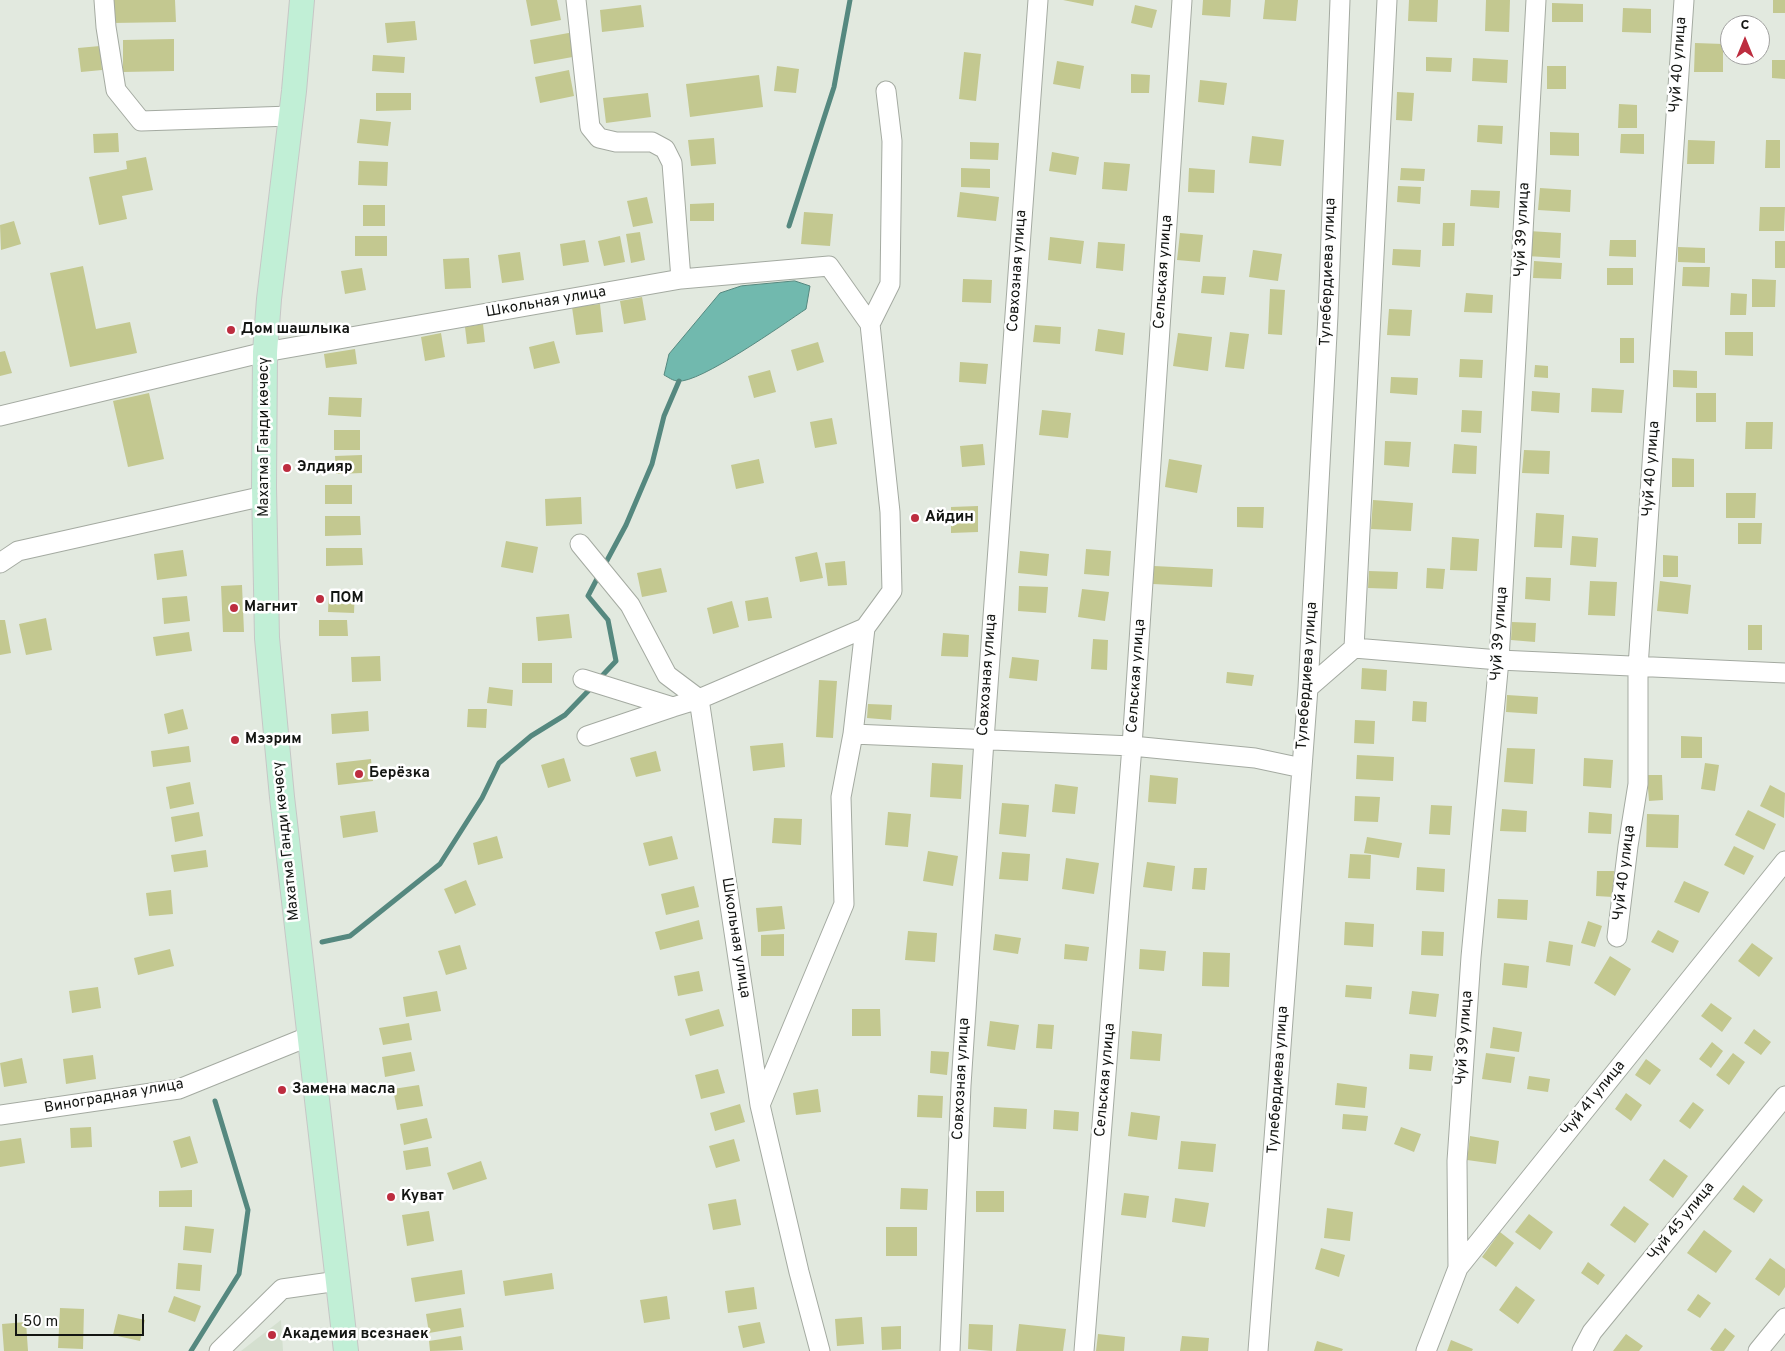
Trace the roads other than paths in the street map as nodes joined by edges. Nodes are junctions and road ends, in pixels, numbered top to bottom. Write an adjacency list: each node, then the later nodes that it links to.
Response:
1 (104, 0): 11 (street)
2 (302, 0): 11 (main road, Махатма Ганди көчөсү)
3 (576, 0): 12 (street)
4 (1038, 0): 32 (street, Совхозная улица)
5 (1182, 0): 33 (street, Сельская улица)
6 (1340, 0): 27 (street, Тулебердиева улица)
7 (1387, 0): 22 (street)
8 (1536, 0): 23 (street, Чуй 39 улица)
9 (1684, 0): 24 (street, Чуй 40 улица)
10 (886, 91): 13 (street)
11 (291, 116): 14 (main road, Махатма Ганди көчөсү)
12 (681, 279): 13 (street, Школьная улица); 14 (street, Школьная улица)
13 (870, 324): 21 (street)
14 (265, 352): 15 (street, Школьная улица); 16 (main road, Махатма Ганди көчөсү)
15 (0, 416)
16 (264, 496): 19 (street); 37 (main road, Махатма Ганди көчөсү)
17 (0, 544): 19 (street)
18 (580, 544): 28 (street)
19 (18, 551): 20 (street)
20 (0, 563)
21 (865, 628): 28 (street); 30 (street)
22 (1354, 648): 23 (street); 27 (street)
23 (1499, 660): 24 (street); 41 (street, Чуй 39 улица)
24 (1638, 667): 25 (street); 36 (street, Чуй 40 улица)
25 (1785, 673)
26 (583, 679): 29 (street)
27 (1308, 688): 34 (street, Тулебердиева улица)
28 (698, 699): 29 (street); 39 (street, Школьная улица)
29 (673, 707): 31 (street)
30 (853, 734): 32 (street); 39 (street)
31 (586, 736)
32 (984, 740): 33 (street); 47 (street, Совхозная улица)
33 (1132, 746): 34 (street); 48 (street, Сельская улица)
34 (1302, 768): 49 (street, Тулебердиева улица)
35 (1785, 861): 41 (street, Чуй 41 улица)
36 (1617, 937)
37 (310, 1036): 40 (street, Виноградная улица); 42 (main road, Махатма Ганди көчөсү)
38 (1785, 1096): 51 (street, Чуй 45 улица)
39 (760, 1105): 46 (street, Школьная улица)
40 (0, 1115)
41 (1458, 1268): 50 (street, Чуй 41 улица)
42 (338, 1281): 44 (street); 45 (main road, Махатма Ганди көчөсү)
43 (1785, 1318): 52 (street)
44 (219, 1351)
45 (346, 1351)
46 (820, 1351)
47 (950, 1351)
48 (1084, 1351)
49 (1258, 1351)
50 (1426, 1351)
51 (1582, 1351)
52 (1758, 1351)

